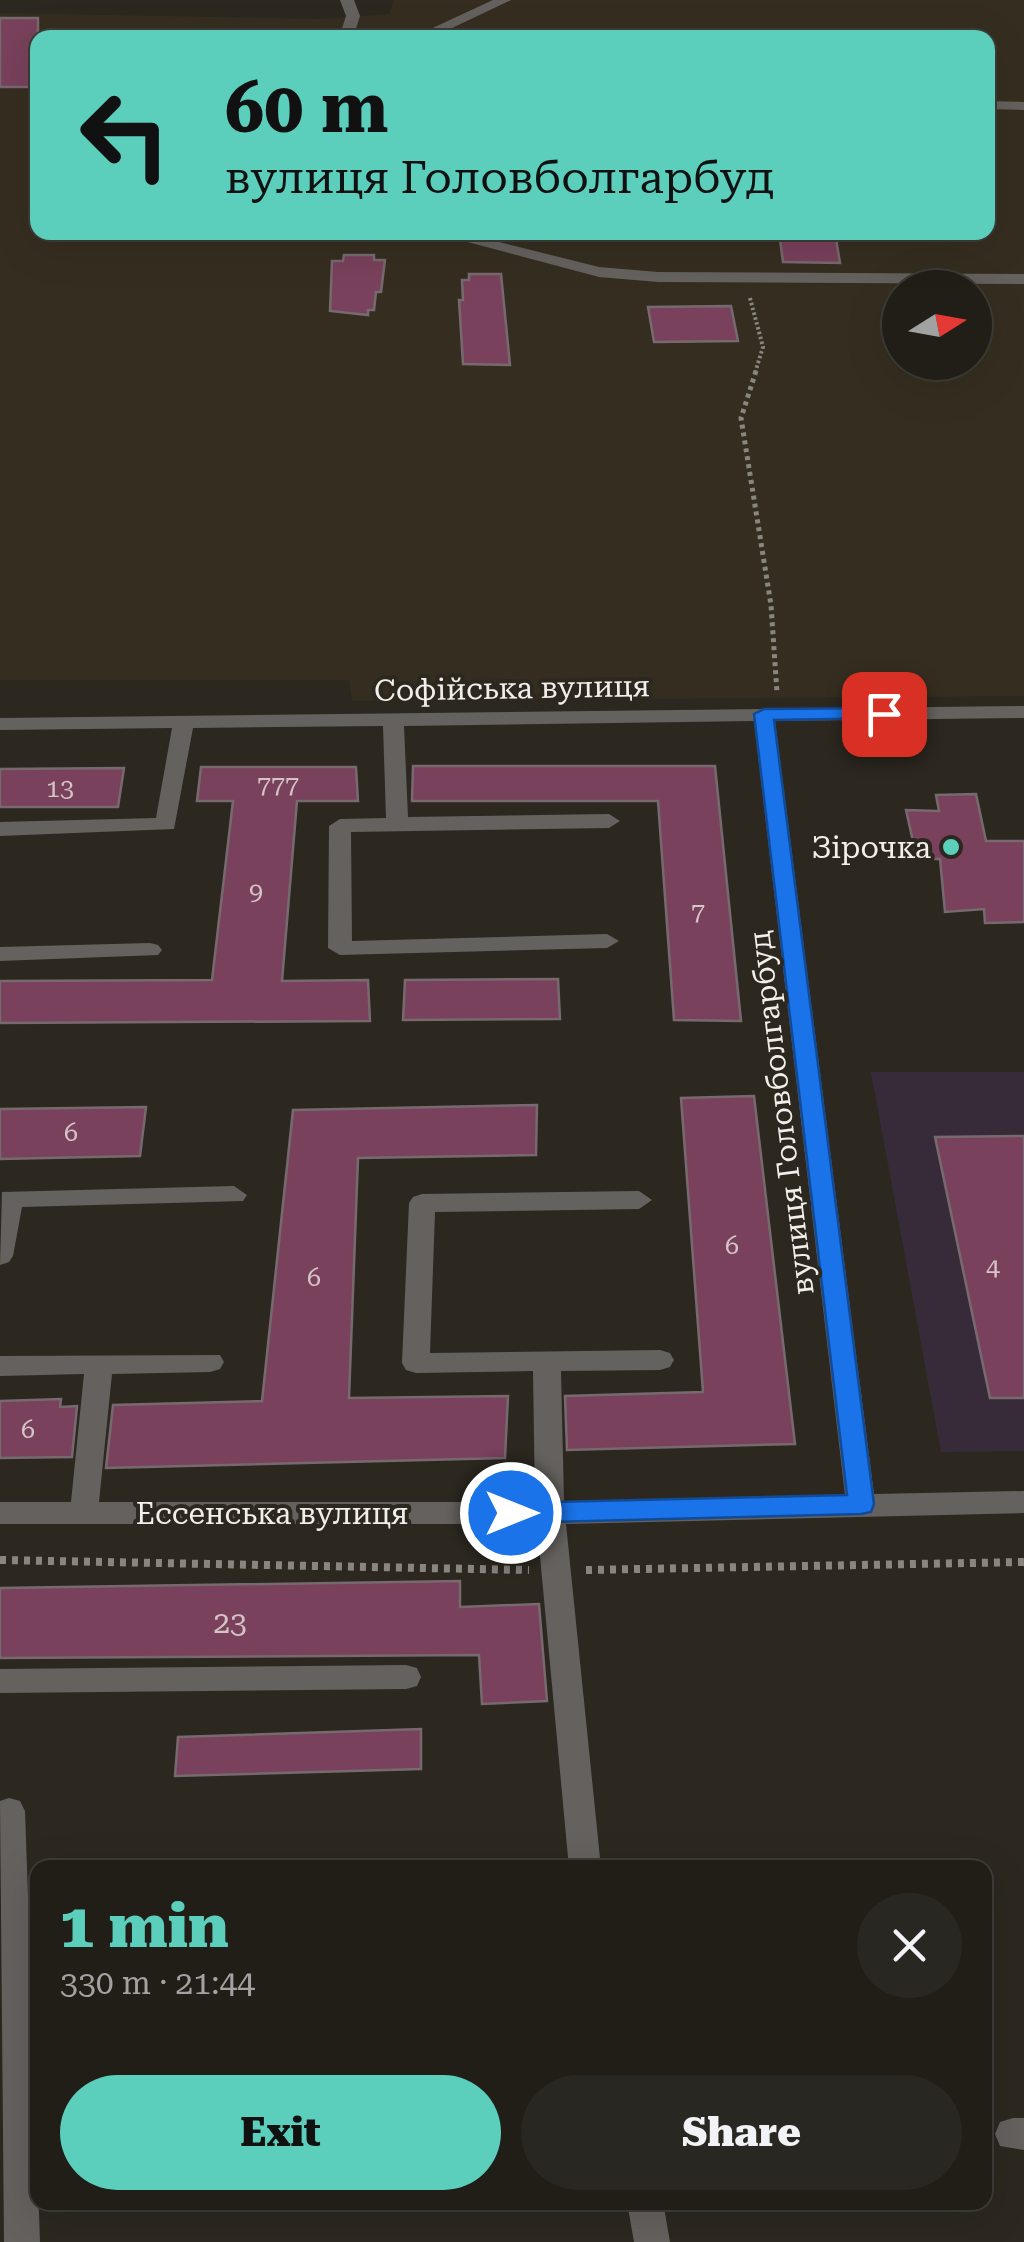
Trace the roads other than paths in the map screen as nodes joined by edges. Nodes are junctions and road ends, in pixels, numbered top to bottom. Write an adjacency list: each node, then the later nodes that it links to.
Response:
1 (348, 0): 3 (street)
2 (504, 0): 4 (street)
3 (349, 30)
4 (436, 30)
5 (995, 105): 6 (street)
6 (1024, 106)
7 (470, 240): 8 (street)
8 (1024, 279)
9 (771, 710): 10 (street, Софійська вулиця); 11 (street, Софійська вулиця); 29 (street, вулиця Головболгарбуд)
10 (1024, 712)
11 (394, 719): 13 (street, Софійська вулиця); 15 (street)
12 (0, 724): 13 (street, Софійська вулиця)
13 (183, 724): 16 (street)
14 (609, 822): 15 (street)
15 (397, 824): 17 (street)
16 (0, 829)
17 (607, 941)
18 (150, 950): 19 (street)
19 (0, 954)
20 (234, 1195): 22 (street)
21 (640, 1200): 24 (street)
22 (0, 1256)
23 (660, 1360): 24 (street)
24 (548, 1361): 32 (street)
25 (210, 1362): 26 (street)
26 (99, 1364): 27 (street); 30 (street)
27 (0, 1366)
28 (1024, 1502): 29 (street, Ессенська вулиця)
29 (861, 1504): 32 (street, Ессенська вулиця)
30 (84, 1512): 31 (street, Ессенська вулиця); 32 (street, Ессенська вулиця)
31 (0, 1513)
32 (550, 1513): 36 (street)
33 (406, 1678): 34 (street)
34 (0, 1680)
35 (9, 1811): 38 (street)
36 (584, 1860)
37 (646, 2210): 39 (street)
38 (22, 2242)
39 (652, 2242)

